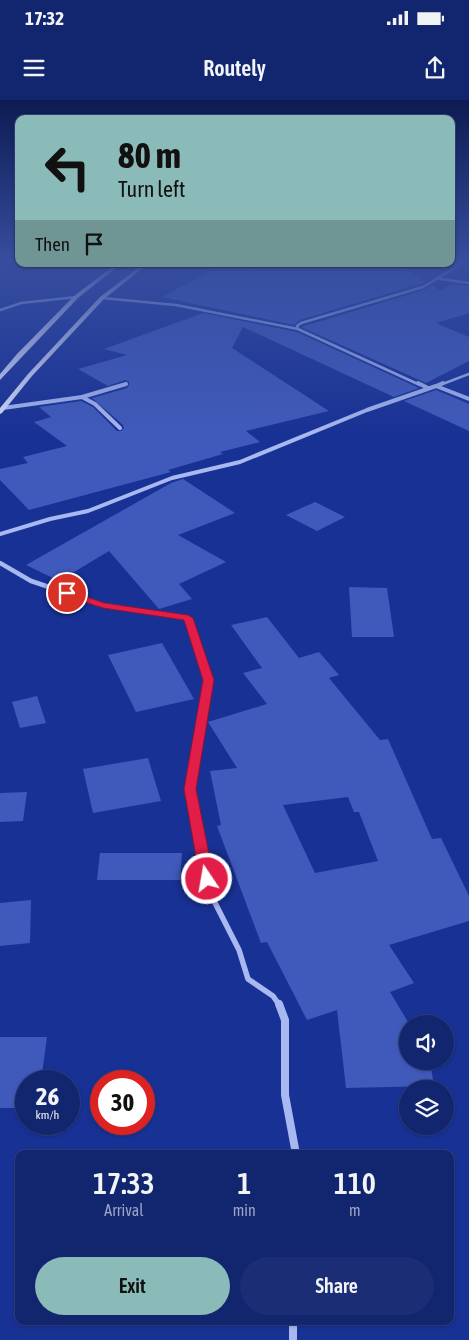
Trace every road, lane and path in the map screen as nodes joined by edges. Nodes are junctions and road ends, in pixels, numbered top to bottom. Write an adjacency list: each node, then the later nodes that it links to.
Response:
1 (55, 319): 7 (main road)
2 (82, 319): 12 (main road)
3 (245, 319): 5 (street)
4 (316, 319): 5 (street)
5 (298, 329): 9 (street)
6 (469, 374): 9 (street)
7 (0, 378)
8 (126, 384): 10 (street)
9 (426, 389): 11 (street); 14 (street)
10 (82, 397): 12 (street); 13 (street)
11 (469, 399)
12 (1, 410)
13 (120, 428)
14 (0, 534)
15 (0, 563): 16 (street)
16 (295, 1150)
17 (293, 1325): 18 (street)
18 (293, 1340)

